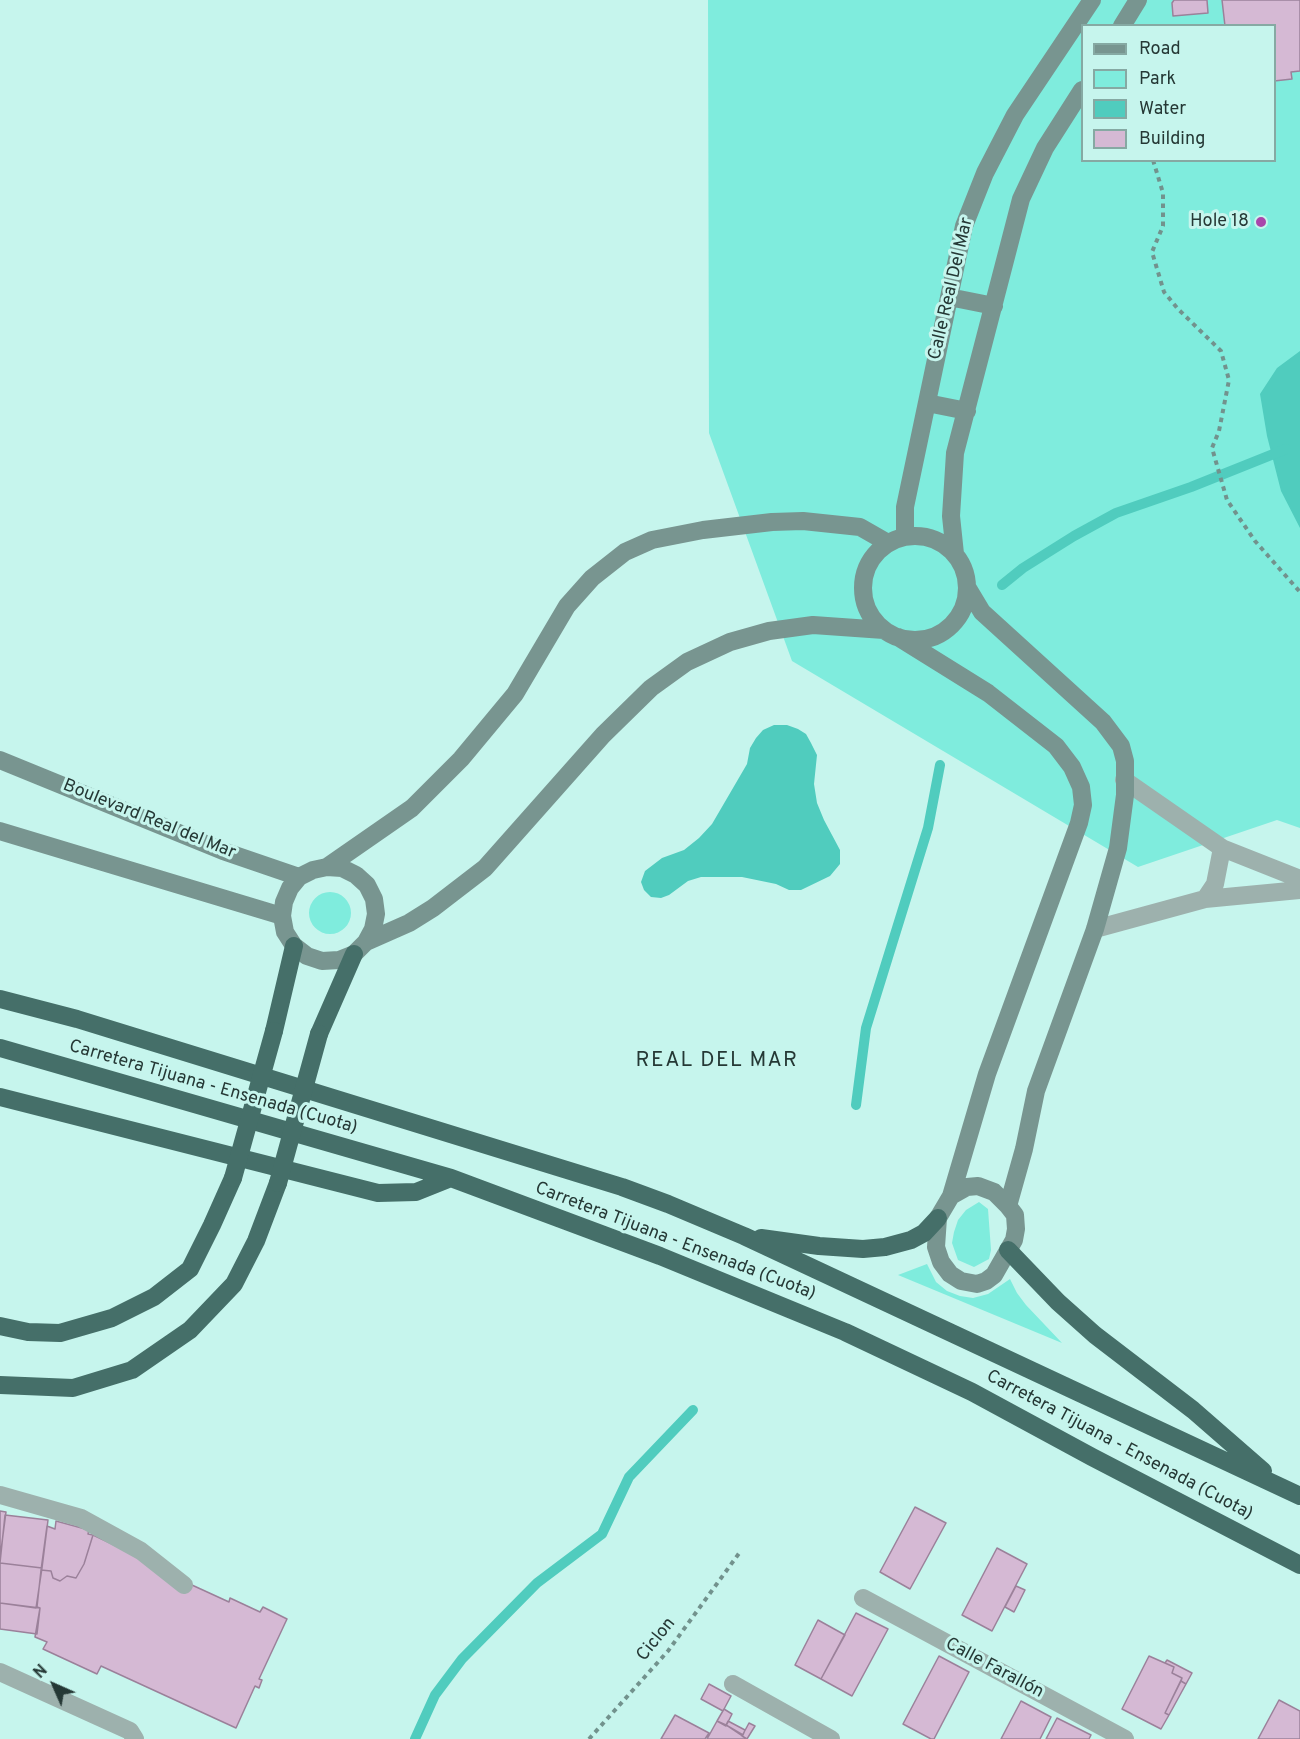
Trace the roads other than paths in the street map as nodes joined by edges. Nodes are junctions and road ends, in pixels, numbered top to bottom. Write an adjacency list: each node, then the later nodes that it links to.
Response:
1 (1092, 0): 5 (street, Calle Real Del Mar)
2 (1138, 0): 3 (street)
3 (1123, 24)
4 (1081, 93): 6 (street)
5 (949, 297): 6 (street); 7 (street, Calle Real Del Mar)
6 (994, 306): 8 (street)
7 (927, 403): 8 (street); 9 (street, Calle Real Del Mar)
8 (967, 411): 10 (street)
9 (897, 539): 10 (street); 12 (street); 17 (street)
10 (954, 554): 11 (street)
11 (967, 587): 12 (street); 14 (street)
12 (891, 634): 25 (street); 30 (street)
13 (0, 760): 18 (street, Boulevard Real del Mar)
14 (1124, 780): 16 (street); 23 (street)
15 (0, 831): 22 (street)
16 (1222, 848): 19 (street); 21 (street)
17 (327, 867): 18 (street); 25 (street)
18 (299, 877): 22 (street)
19 (1300, 879)
20 (1300, 890): 21 (street)
21 (1205, 899): 23 (street)
22 (282, 916): 24 (street)
23 (1095, 929): 31 (street)
24 (294, 946): 25 (street); 35 (highway, bridge)
25 (360, 948): 36 (highway, bridge)
26 (0, 999): 33 (highway, Carretera Tijuana - Ensenada (Cuota))
27 (0, 1048): 29 (highway, Carretera Tijuana - Ensenada (Cuota))
28 (0, 1097): 29 (highway)
29 (451, 1178): 40 (highway, Carretera Tijuana - Ensenada (Cuota))
30 (951, 1196): 31 (street); 32 (street)
31 (1008, 1206): 34 (street)
32 (938, 1218): 33 (highway); 34 (street)
33 (744, 1236): 37 (highway, Carretera Tijuana - Ensenada (Cuota))
34 (1008, 1250): 37 (highway)
35 (0, 1326)
36 (0, 1385)
37 (1278, 1484): 39 (highway, Carretera Tijuana - Ensenada (Cuota))
38 (0, 1495): 42 (street)
39 (1300, 1496)
40 (1293, 1561): 41 (highway, Carretera Tijuana - Ensenada (Cuota))
41 (1300, 1572)
42 (184, 1585)
43 (864, 1598): 48 (street, Calle Farallón)
44 (0, 1672): 46 (street)
45 (733, 1684): 47 (street)
46 (135, 1739)
47 (831, 1739)
48 (1125, 1739)

